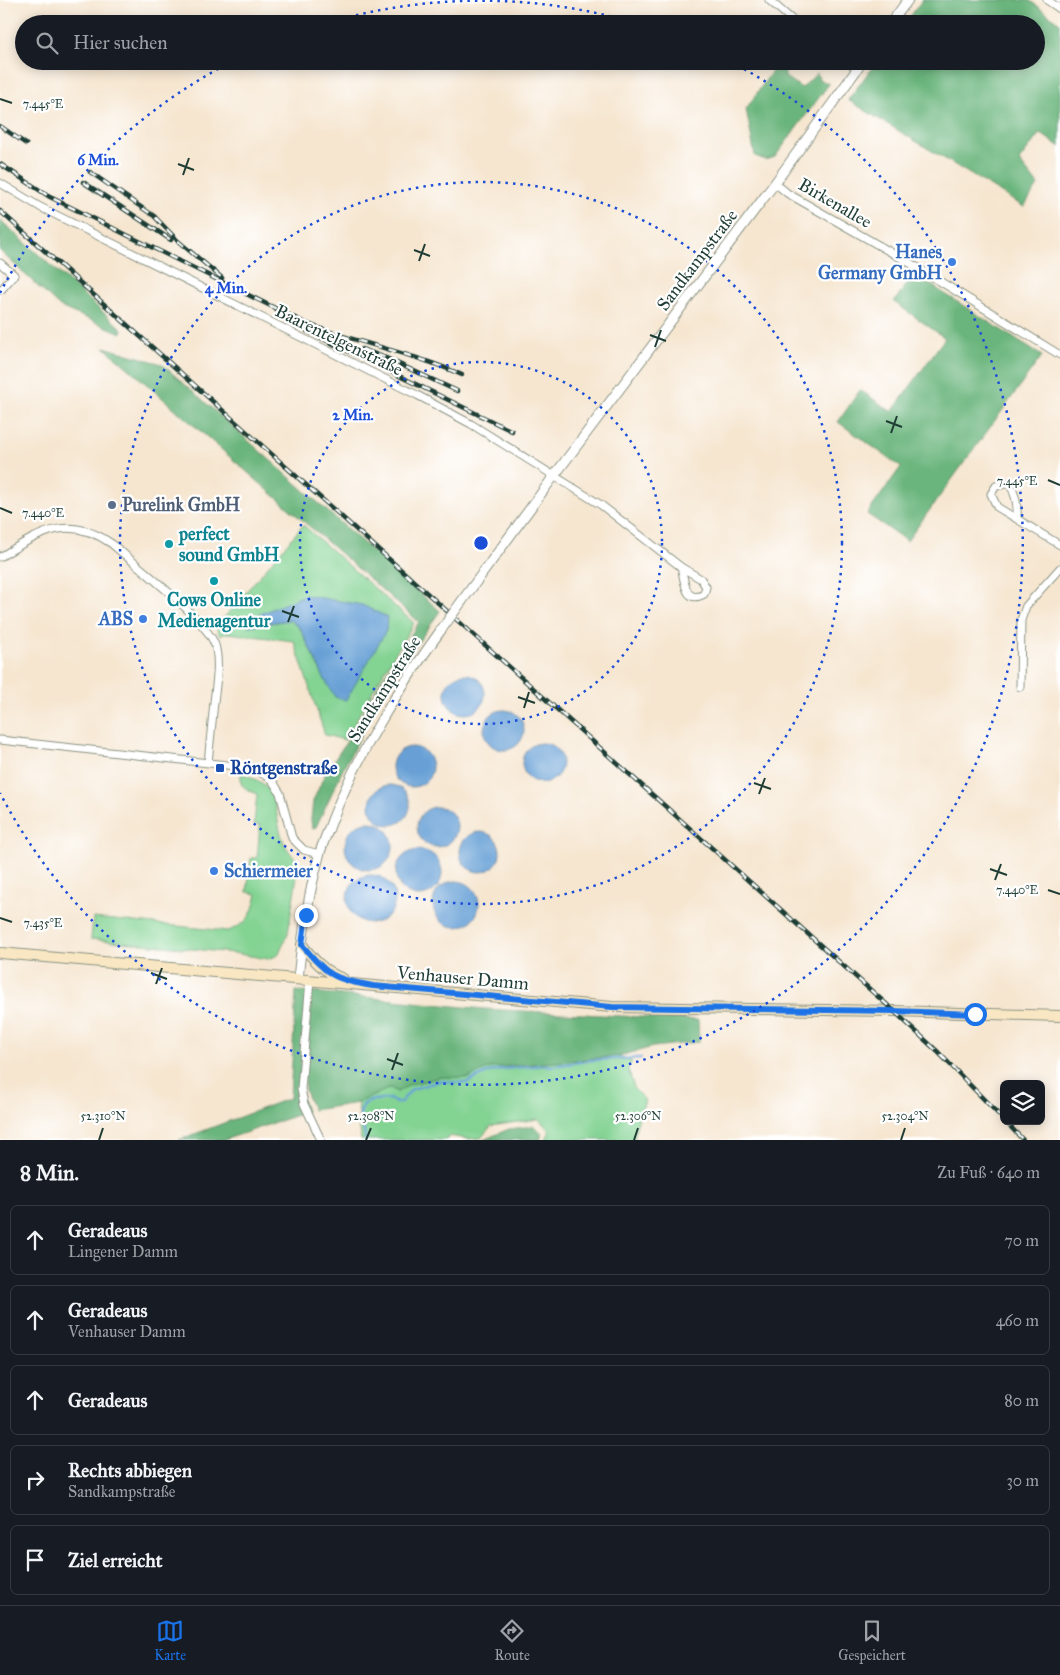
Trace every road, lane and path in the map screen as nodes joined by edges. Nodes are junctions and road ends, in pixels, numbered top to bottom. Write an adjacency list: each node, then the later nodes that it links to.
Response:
1 (770, 0): 5 (street)
2 (908, 0): 6 (street)
3 (1048, 0): 4 (street)
4 (1060, 9)
5 (786, 15)
6 (897, 15)
7 (857, 70): 9 (street, Sandkampstraße)
8 (0, 183): 13 (street, Baarentelgenstraße)
9 (775, 184): 12 (street, Birkenallee); 13 (street, Sandkampstraße)
10 (0, 263): 11 (street)
11 (1, 290)
12 (1060, 355)
13 (554, 476): 17 (street); 22 (street, Sandkampstraße, bridge)
14 (1018, 519): 14 (street); 15 (street)
15 (1060, 544)
16 (0, 556): 21 (street)
17 (681, 567)
18 (1060, 568): 19 (street)
19 (1020, 687)
20 (0, 740): 21 (street)
21 (208, 763): 22 (street)
22 (319, 854): 23 (street, Sandkampstraße)
23 (302, 945): 25 (street, Sandkampstraße); 27 (main road)
24 (0, 953): 25 (main road, Venhauser Damm)
25 (298, 979): 26 (main road, Venhauser Damm)
26 (310, 980): 27 (main road, Venhauser Damm); 29 (street)
27 (373, 986): 28 (main road, Venhauser Damm)
28 (1060, 1016)
29 (321, 1140)

